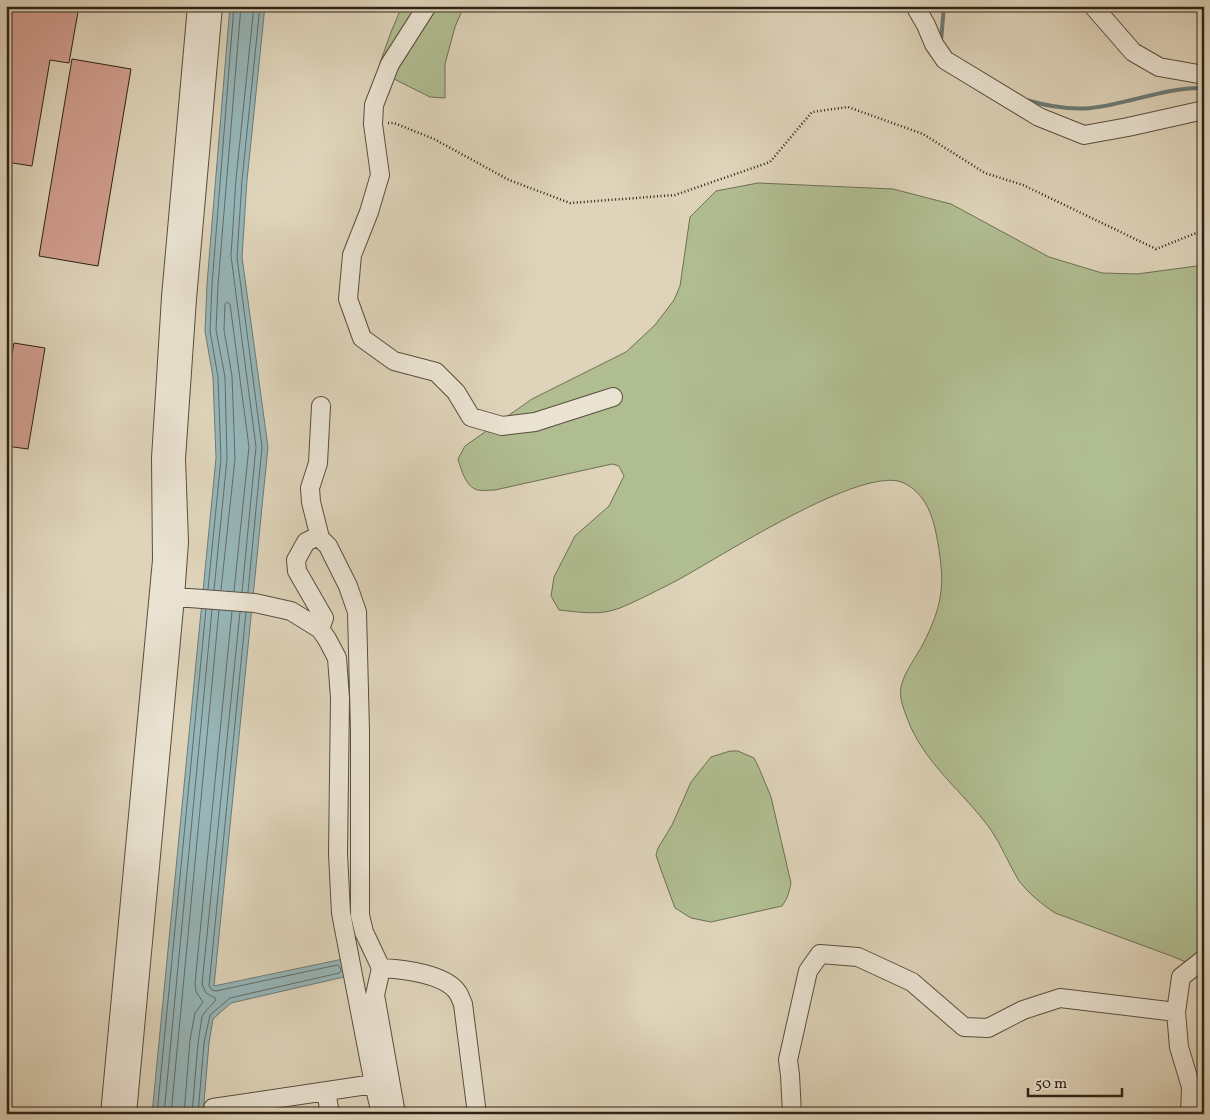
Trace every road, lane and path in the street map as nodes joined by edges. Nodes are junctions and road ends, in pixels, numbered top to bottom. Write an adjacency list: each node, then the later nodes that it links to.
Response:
1 (197, 6): 13 (street)
2 (213, 6): 13 (street)
3 (427, 6): 8 (street)
4 (914, 6): 7 (street)
5 (1093, 6): 6 (street)
6 (1204, 75)
7 (1204, 110)
8 (373, 124): 9 (path); 10 (street)
9 (1204, 230)
10 (613, 397)
11 (320, 406): 12 (street)
12 (320, 538): 14 (street); 16 (street)
13 (174, 597): 14 (street); 21 (street); 22 (street)
14 (320, 628): 18 (street)
15 (1204, 959): 17 (street)
16 (381, 968): 25 (street); 26 (street)
17 (1176, 1012): 27 (street); 28 (street)
18 (374, 1084): 19 (street); 24 (street)
19 (326, 1091): 20 (street); 23 (street)
20 (213, 1108)
21 (110, 1114)
22 (127, 1114)
23 (330, 1114)
24 (381, 1114)
25 (396, 1114)
26 (477, 1114)
27 (792, 1114)
28 (1190, 1114)

